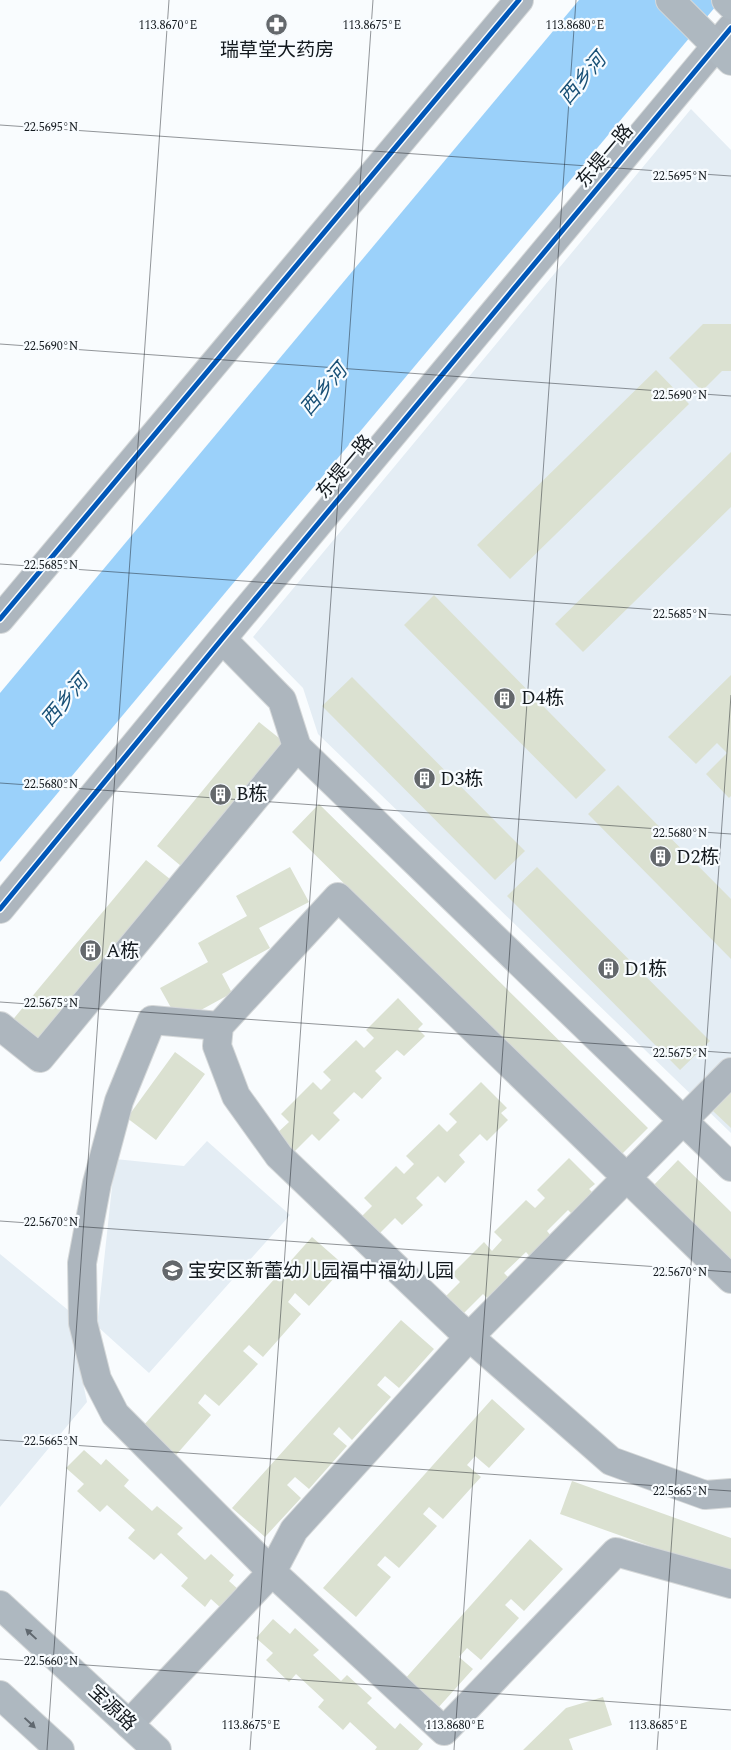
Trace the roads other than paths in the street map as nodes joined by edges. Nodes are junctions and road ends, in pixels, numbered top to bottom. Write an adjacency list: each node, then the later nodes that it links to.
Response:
1 (519, 0): 6 (street)
2 (670, 0): 5 (main road)
3 (726, 0): 4 (main road)
4 (731, 5)
5 (721, 43): 7 (street, 东堤一路)
6 (0, 619)
7 (222, 639): 8 (street); 9 (street, 东堤一路)
8 (297, 747): 10 (street); 13 (street)
9 (0, 909)
10 (0, 1026)
11 (219, 1026): 15 (street); 17 (street); 19 (street)
12 (731, 1072): 13 (street)
13 (683, 1121): 14 (street); 15 (street)
14 (731, 1167)
15 (628, 1178): 16 (street); 17 (street)
16 (731, 1279)
17 (469, 1337): 18 (street); 19 (street)
18 (731, 1494)
19 (272, 1572): 20 (street); 23 (street)
20 (731, 1584)
21 (0, 1605): 23 (main road, 宝源路, one-way to 21)
22 (0, 1695): 24 (main road, one-way to 24)
23 (130, 1724): 25 (main road, 宝源路)
24 (60, 1750)
25 (157, 1750)

